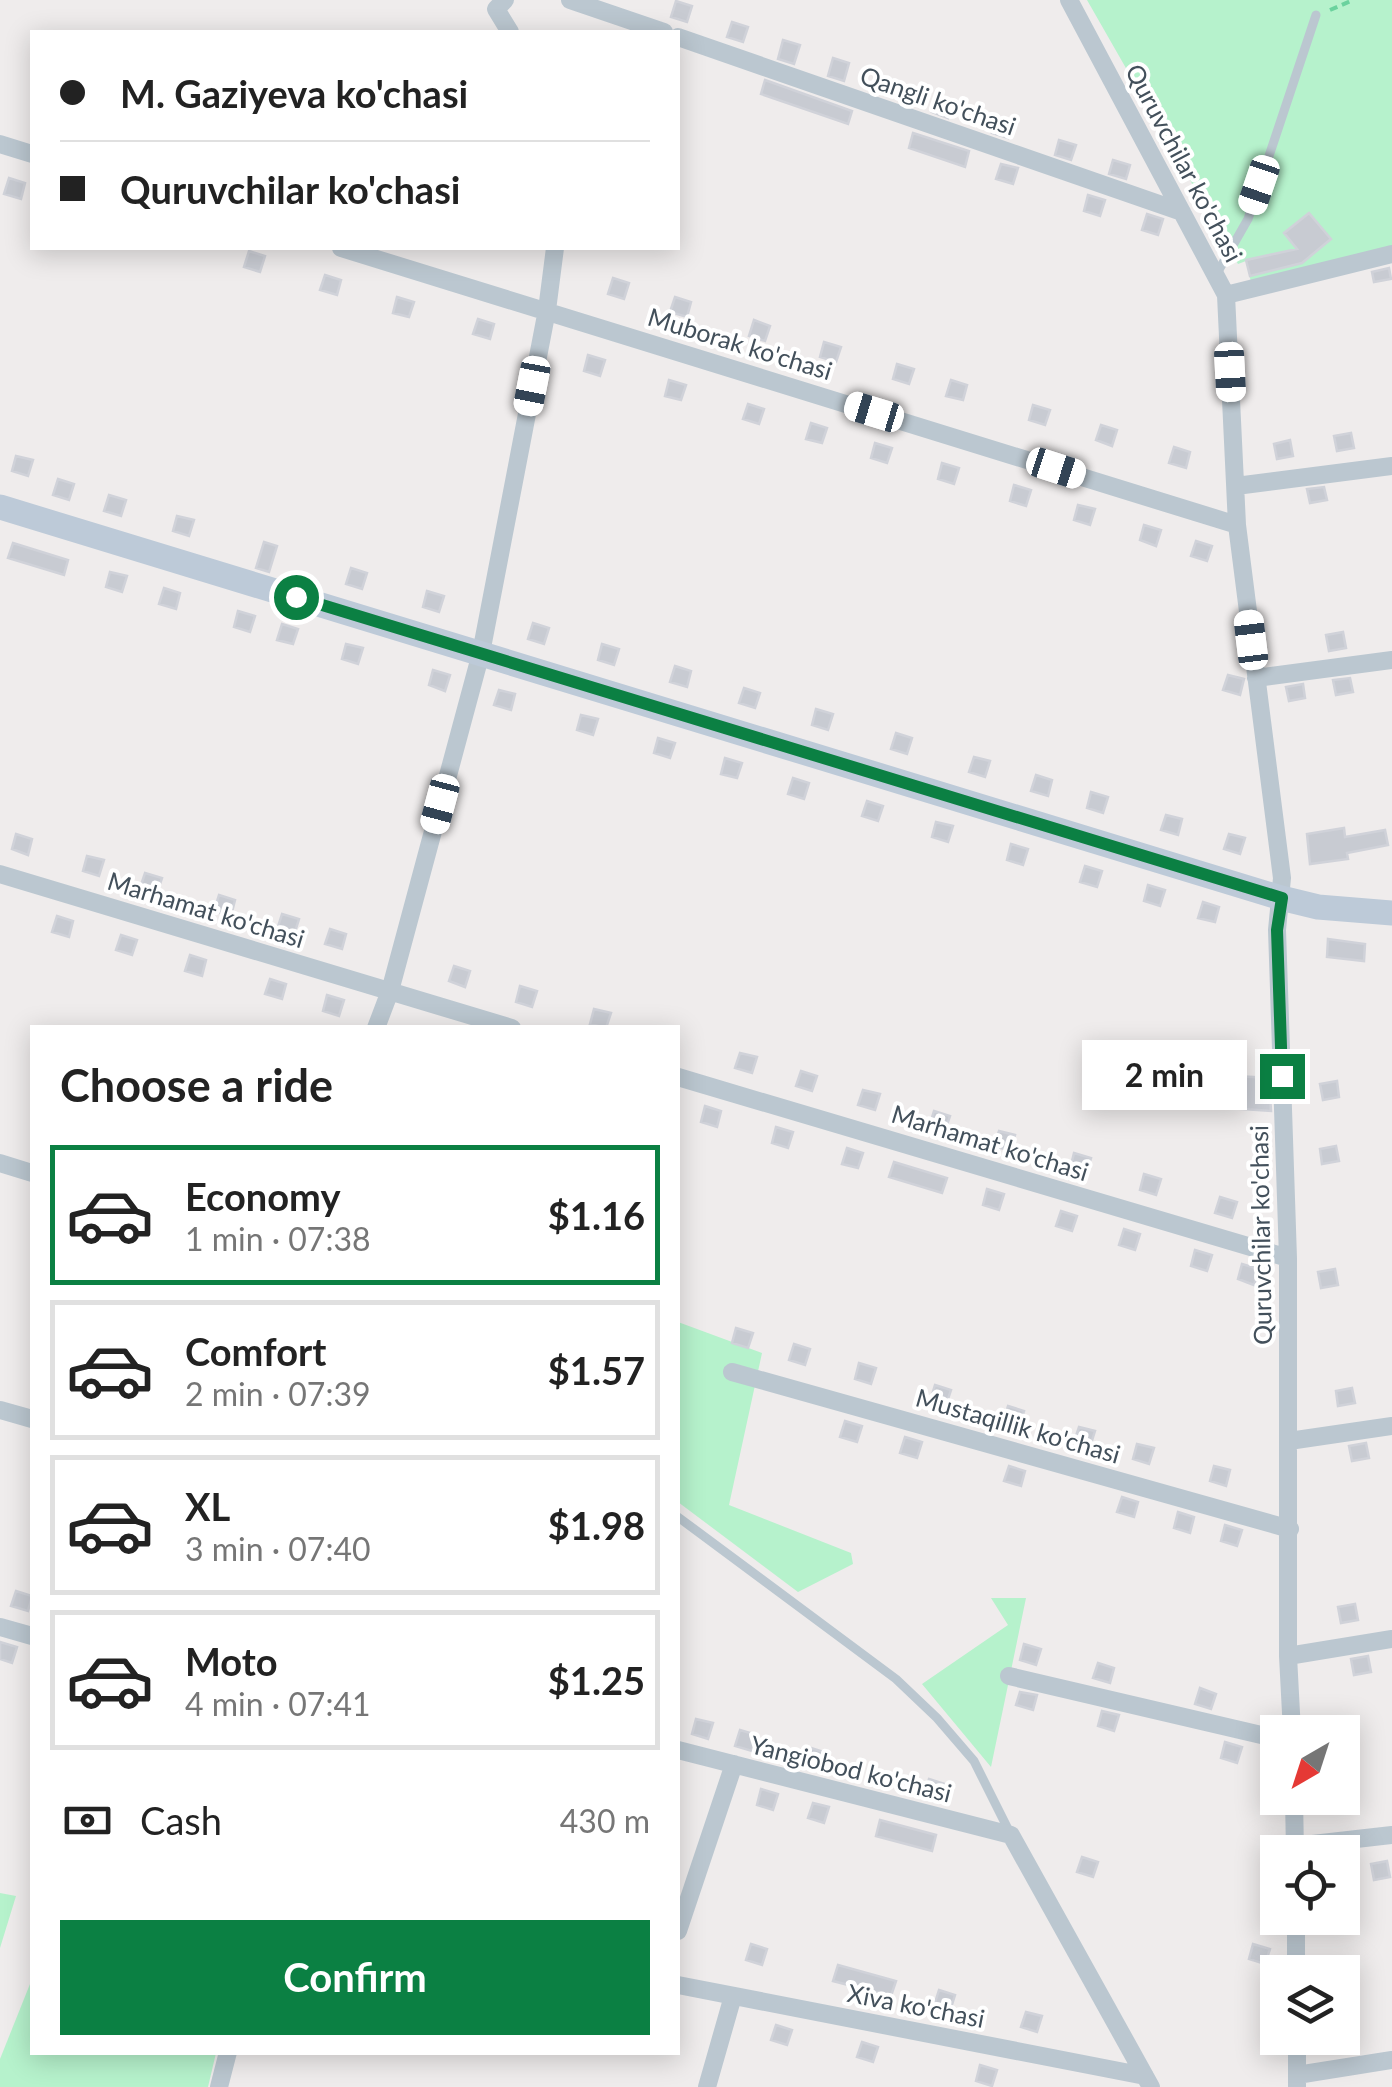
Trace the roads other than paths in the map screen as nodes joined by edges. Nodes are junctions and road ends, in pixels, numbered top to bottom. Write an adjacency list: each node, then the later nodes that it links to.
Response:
1 (570, 0): 6 (street)
2 (1069, 0): 10 (street, Quruvchilar ko'chasi)
3 (501, 5): 5 (street)
4 (1316, 16): 14 (lane)
5 (509, 30)
6 (658, 30)
7 (680, 38): 10 (street, Qangli ko'chasi)
8 (0, 144): 9 (street)
9 (30, 153)
10 (1182, 212): 14 (street, Quruvchilar ko'chasi)
11 (348, 250): 16 (street, Muborak ko'chasi)
12 (555, 250): 16 (street)
13 (1392, 254): 15 (street)
14 (1216, 275): 15 (street, Quruvchilar ko'chasi)
15 (1226, 296): 18 (street, Quruvchilar ko'chasi)
16 (547, 310): 20 (street, Muborak ko'chasi); 21 (street)
17 (1392, 466): 18 (street)
18 (1236, 486): 20 (street, Quruvchilar ko'chasi)
19 (0, 507): 21 (street)
20 (1238, 525): 23 (street, Quruvchilar ko'chasi)
21 (480, 653): 25 (street); 27 (street)
22 (1392, 660): 23 (street)
23 (1256, 678): 25 (street, Quruvchilar ko'chasi)
24 (0, 874): 27 (street, Marhamat ko'chasi)
25 (1282, 898): 26 (street); 33 (street, Quruvchilar ko'chasi)
26 (1392, 913)
27 (390, 992): 28 (street); 29 (street, Marhamat ko'chasi)
28 (377, 1025)
29 (502, 1025)
30 (680, 1078): 33 (street, Marhamat ko'chasi)
31 (0, 1163): 32 (street)
32 (30, 1172)
33 (1288, 1258): 38 (street, Quruvchilar ko'chasi)
34 (732, 1372): 40 (street, Mustaqillik ko'chasi)
35 (0, 1410): 36 (street)
36 (30, 1418)
37 (1392, 1426): 38 (street)
38 (1288, 1441): 40 (street, Quruvchilar ko'chasi)
39 (680, 1518): 51 (lane)
40 (1290, 1529): 44 (street, Quruvchilar ko'chasi)
41 (0, 1627): 42 (street)
42 (30, 1635)
43 (1392, 1639): 44 (street)
44 (1288, 1656): 46 (street, Quruvchilar ko'chasi)
45 (1010, 1676): 47 (street)
46 (1291, 1715)
47 (1260, 1735)
48 (680, 1750): 49 (street, Yangiobod ko'chasi)
49 (734, 1764): 51 (street, Yangiobod ko'chasi); 53 (street)
50 (1392, 1835): 52 (street)
51 (1011, 1836): 59 (street)
52 (1360, 1840)
53 (680, 1925)
54 (680, 1984): 55 (street, Xiva ko'chasi)
55 (733, 1996): 59 (street, Xiva ko'chasi); 62 (street)
56 (227, 2055): 61 (street)
57 (1297, 2055): 60 (street)
58 (1392, 2060): 60 (street)
59 (1148, 2081)
60 (1297, 2081)
61 (219, 2087)
62 (707, 2087)

